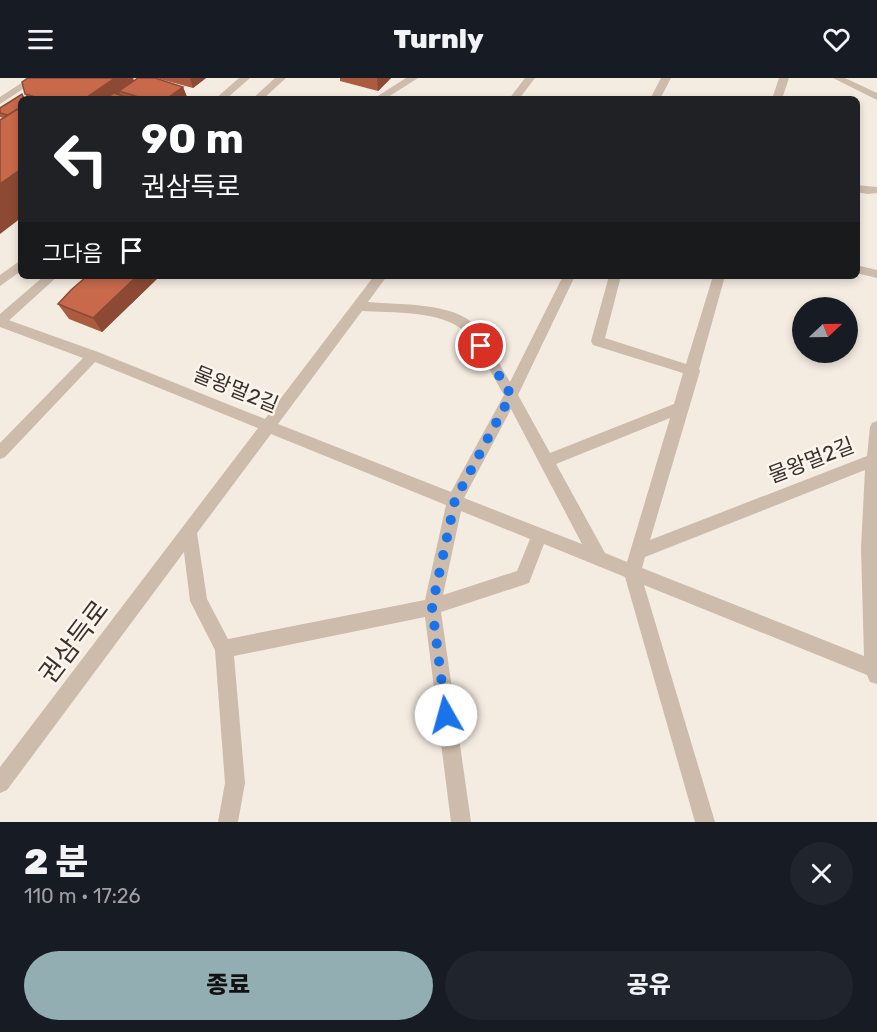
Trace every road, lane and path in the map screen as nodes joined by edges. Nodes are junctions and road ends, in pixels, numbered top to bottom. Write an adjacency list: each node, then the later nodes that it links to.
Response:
1 (35, 78): 16 (street)
2 (245, 78): 9 (street)
3 (281, 78): 10 (street)
4 (413, 78): 11 (street)
5 (530, 78): 12 (street)
6 (666, 78): 13 (street)
7 (784, 78): 14 (street)
8 (838, 78): 15 (street)
9 (224, 96)
10 (260, 96)
11 (383, 96)
12 (516, 96)
13 (657, 96)
14 (778, 96)
15 (877, 97)
16 (0, 101)
17 (860, 189): 18 (street)
18 (877, 190)
19 (18, 267): 27 (street)
20 (860, 270): 21 (street)
21 (877, 274)
22 (49, 279): 29 (street)
23 (379, 279): 28 (street, 권삼득로)
24 (568, 279): 32 (street)
25 (614, 279): 31 (street)
26 (718, 279): 31 (street)
27 (0, 282)
28 (359, 306): 32 (street); 34 (street, 권삼득로)
29 (0, 322): 30 (street, 물왕멀2길)
30 (93, 356): 34 (street, 물왕멀2길); 36 (street)
31 (691, 377): 33 (street)
32 (511, 395): 38 (street); 39 (street)
33 (682, 407): 38 (street); 42 (street)
34 (268, 426): 39 (street, 물왕멀2길); 40 (street, 권삼득로)
35 (877, 427): 37 (street)
36 (0, 453)
37 (873, 460): 42 (street, 물왕멀2길); 47 (street, 물왕멀2길)
38 (546, 461): 43 (street)
39 (455, 500): 41 (street, 물왕멀2길); 45 (street)
40 (189, 531): 46 (street); 48 (street, 권삼득로)
41 (539, 536): 43 (street, 물왕멀2길); 45 (street)
42 (638, 552): 44 (street)
43 (599, 559): 44 (street, 물왕멀2길)
44 (632, 572): 47 (street, 물왕멀2길); 51 (street)
45 (432, 607): 46 (street); 50 (street)
46 (224, 649): 49 (street)
47 (876, 671)
48 (0, 783)
49 (228, 822)
50 (460, 822)
51 (705, 822)

